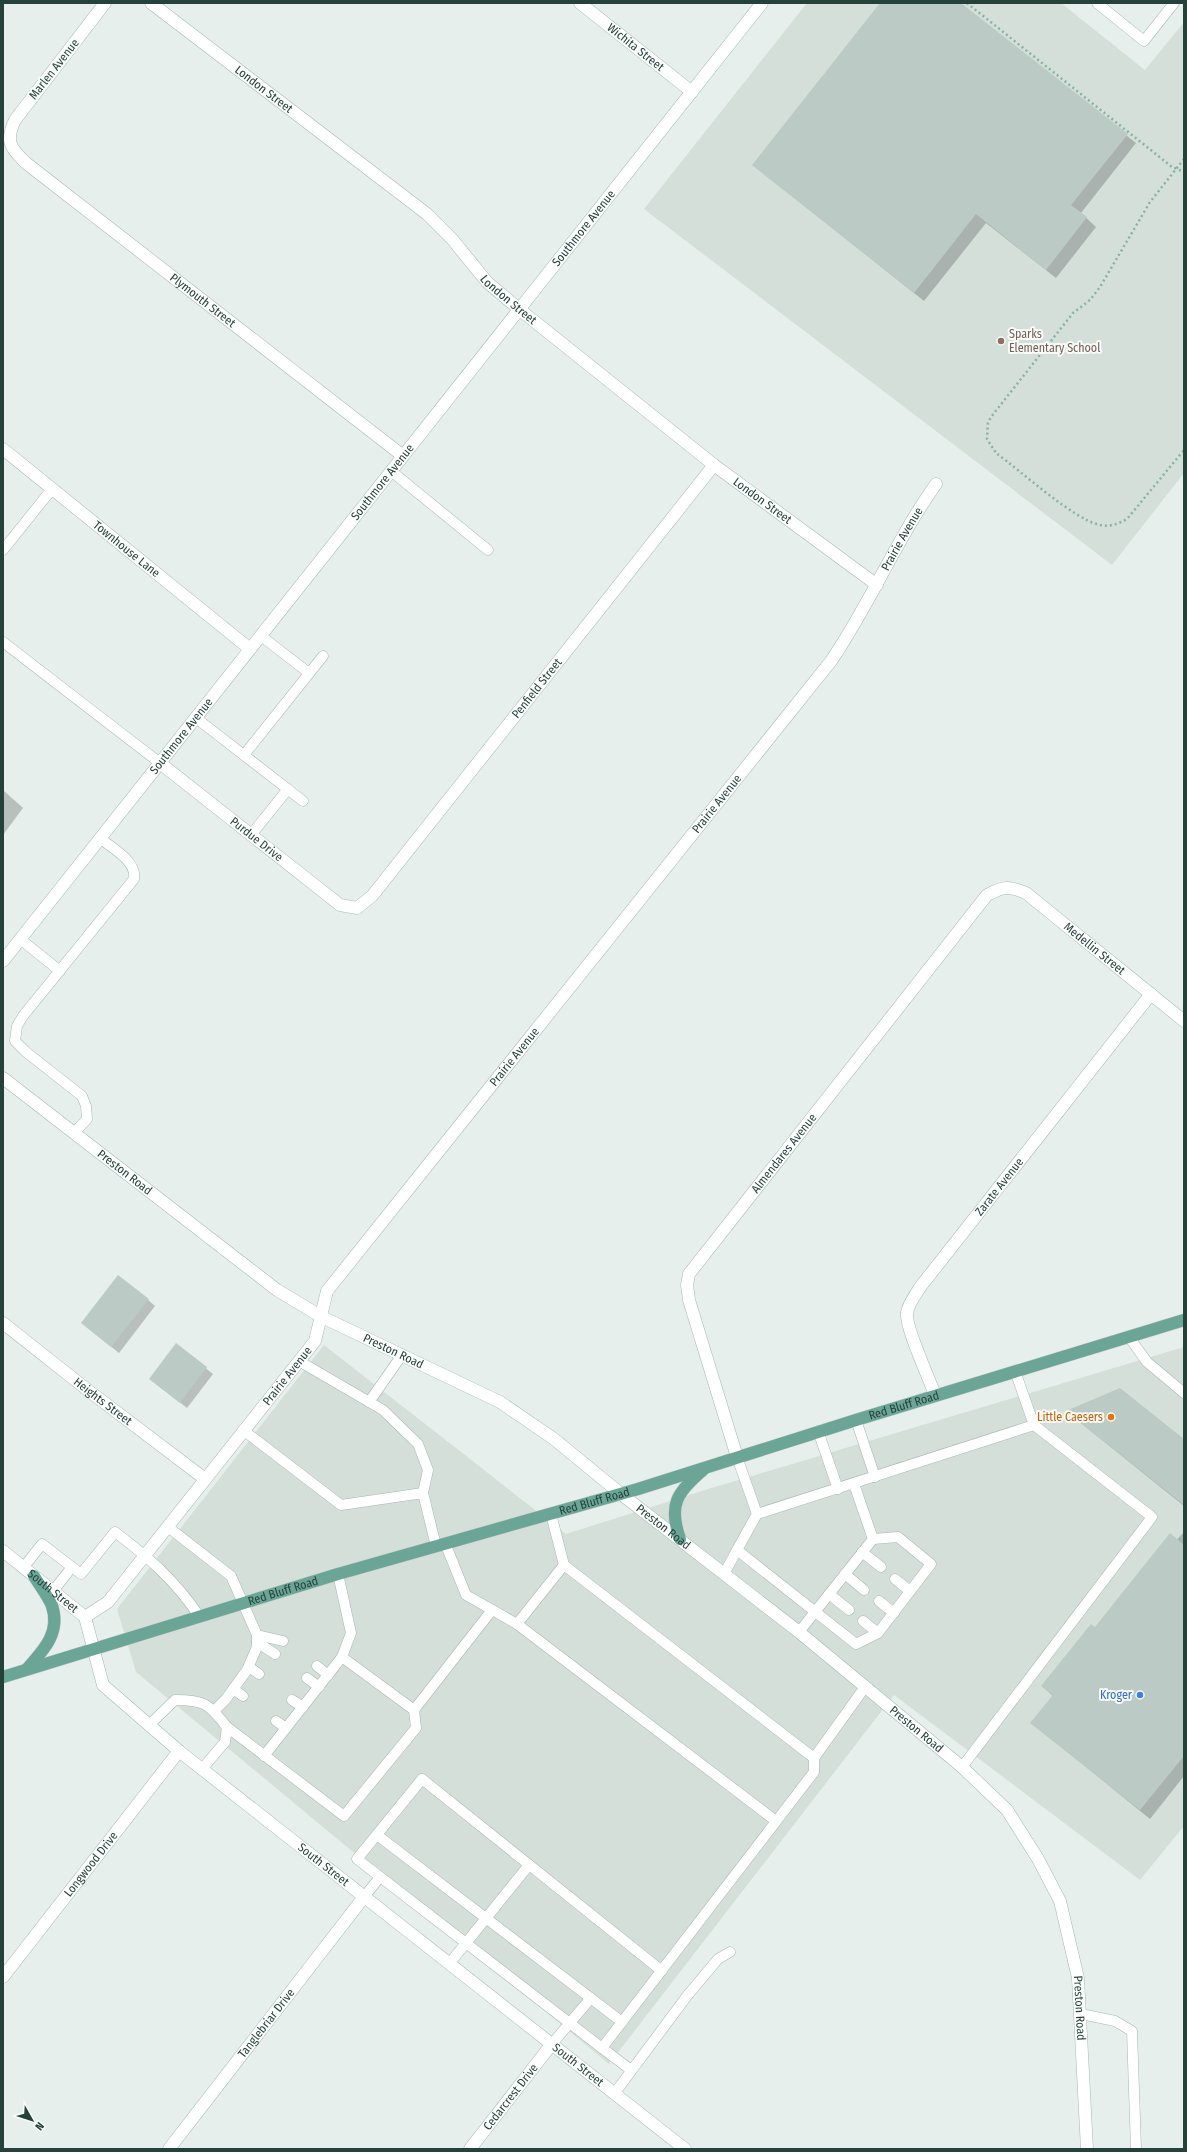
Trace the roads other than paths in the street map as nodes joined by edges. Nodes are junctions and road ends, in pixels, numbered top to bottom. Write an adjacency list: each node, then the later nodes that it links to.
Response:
1 (105, 3): 8 (street, Marlen Avenue)
2 (151, 3): 9 (street, London Street)
3 (580, 3): 7 (street, Wichita Street)
4 (762, 3): 7 (street, Southmore Avenue)
5 (1097, 3): 6 (lane)
6 (1174, 3)
7 (692, 92): 9 (street, Southmore Avenue)
8 (6, 142): 11 (street, Plymouth Street)
9 (519, 309): 11 (street, Southmore Avenue); 12 (street, London Street)
10 (3, 449): 15 (street, Townhouse Lane)
11 (403, 456): 13 (street, Southmore Avenue)
12 (714, 465): 18 (street, London Street); 32 (street, Penfield Street)
13 (391, 471): 17 (lane); 19 (street, Southmore Avenue)
14 (936, 484): 18 (street, Prairie Avenue)
15 (52, 489): 16 (lane); 21 (street, Townhouse Lane)
16 (3, 550)
17 (488, 550)
18 (877, 585): 40 (street, Prairie Avenue)
19 (261, 636): 21 (street, Southmore Avenue); 23 (lane)
20 (3, 642): 26 (lane)
21 (250, 649): 24 (street, Southmore Avenue)
22 (323, 656): 23 (lane)
23 (309, 674): 25 (lane)
24 (196, 718): 25 (lane); 26 (street, Southmore Avenue)
25 (244, 755): 27 (lane)
26 (160, 763): 29 (street, Purdue Drive); 30 (street, Southmore Avenue)
27 (288, 789): 28 (lane); 29 (lane)
28 (303, 801)
29 (251, 835): 32 (street, Purdue Drive)
30 (100, 838): 33 (street, Southmore Avenue); 35 (lane)
31 (1000, 888): 36 (street, Medellin Street); 54 (street, Almendares Avenue)
32 (357, 908)
33 (20, 939): 34 (street, Southmore Avenue); 35 (lane)
34 (3, 961)
35 (60, 971): 39 (lane)
36 (1151, 994): 37 (street, Medellin Street); 48 (street, Zarate Avenue)
37 (1184, 1021)
38 (3, 1078): 39 (street, Preston Road)
39 (74, 1133): 40 (street, Preston Road)
40 (322, 1317): 44 (street, Preston Road); 45 (street, Prairie Avenue)
41 (1184, 1320): 43 (main road, Red Bluff Road)
42 (3, 1323): 57 (street, Heights Street)
43 (1129, 1337): 46 (main road, Red Bluff Road); 47 (lane)
44 (402, 1355): 49 (lane); 61 (street, Preston Road)
45 (299, 1361): 49 (lane); 52 (street, Prairie Avenue)
46 (1015, 1371): 48 (main road, Red Bluff Road); 51 (lane)
47 (1184, 1393)
48 (936, 1395): 50 (main road, Red Bluff Road)
49 (369, 1402): 60 (lane)
50 (856, 1420): 53 (main road, Red Bluff Road); 56 (lane)
51 (1034, 1425): 56 (lane); 124 (lane)
52 (243, 1430): 57 (street, Prairie Avenue); 60 (lane)
53 (818, 1431): 54 (main road, Red Bluff Road); 59 (lane)
54 (737, 1457): 55 (main road, Red Bluff Road); 63 (lane)
55 (708, 1466): 61 (main road, Red Bluff Road); 65 (main road)
56 (875, 1477): 58 (lane)
57 (205, 1479): 64 (street, Prairie Avenue)
58 (854, 1484): 59 (lane); 66 (lane)
59 (838, 1489): 63 (lane)
60 (423, 1493): 67 (lane)
61 (621, 1494): 62 (main road, Red Bluff Road); 65 (street, Preston Road)
62 (551, 1514): 67 (main road, Red Bluff Road); 72 (lane)
63 (757, 1514): 68 (lane)
64 (168, 1526): 71 (street, Prairie Avenue); 86 (lane)
65 (680, 1539): 77 (street, Preston Road)
66 (873, 1539): 70 (lane); 83 (lane)
67 (441, 1545): 76 (main road, Red Bluff Road); 87 (lane)
68 (737, 1550): 77 (lane); 89 (lane)
69 (3, 1551): 75 (street, South Street)
70 (862, 1552): 74 (lane); 78 (lane)
71 (145, 1555): 73 (lane); 91 (lane); 92 (street, Prairie Avenue)
72 (564, 1565): 94 (lane); 123 (lane)
73 (72, 1567): 75 (lane); 82 (lane)
74 (881, 1567)
75 (23, 1568): 79 (street, South Street)
76 (338, 1574): 86 (main road, Red Bluff Road); 101 (lane)
77 (724, 1574): 95 (street, Preston Road)
78 (844, 1574): 81 (lane); 84 (lane)
79 (34, 1576): 82 (street, South Street); 104 (main road)
80 (895, 1579): 83 (lane)
81 (864, 1590)
82 (53, 1591): 92 (street, South Street)
83 (910, 1591): 90 (lane)
84 (829, 1594): 88 (lane); 89 (lane)
85 (879, 1601): 90 (lane)
86 (244, 1603): 91 (main road, Red Bluff Road); 97 (lane)
87 (492, 1610): 94 (lane); 115 (lane)
88 (849, 1610)
89 (815, 1611): 95 (lane); 96 (lane)
90 (894, 1613): 96 (lane)
91 (199, 1616): 99 (main road, Red Bluff Road)
92 (85, 1617): 99 (street, South Street)
93 (863, 1622): 96 (lane)
94 (517, 1624): 126 (lane)
95 (799, 1632): 110 (street, Preston Road)
96 (878, 1633)
97 (257, 1639): 98 (lane); 100 (lane); 103 (lane)
98 (284, 1641)
99 (94, 1648): 104 (main road, Red Bluff Road); 118 (street, South Street)
100 (275, 1654)
101 (342, 1657): 106 (lane); 115 (lane)
102 (317, 1666): 106 (lane)
103 (249, 1667): 105 (lane); 111 (lane)
104 (26, 1670): 107 (main road, Red Bluff Road)
105 (259, 1674)
106 (328, 1675): 109 (lane)
107 (3, 1677)
108 (307, 1678): 109 (lane)
109 (319, 1687): 114 (lane)
110 (865, 1687): 123 (lane); 124 (street, Preston Road)
111 (233, 1689): 112 (lane); 116 (lane)
112 (243, 1696)
113 (292, 1700): 114 (lane)
114 (303, 1707): 120 (lane)
115 (414, 1710): 122 (lane)
116 (214, 1711): 118 (lane); 119 (lane)
117 (276, 1721): 120 (lane)
118 (149, 1725): 121 (street, South Street)
119 (227, 1727): 122 (lane); 125 (lane)
120 (286, 1728): 122 (lane)
121 (179, 1751): 125 (street, South Street); 136 (street, Longwood Drive)
122 (264, 1756)
123 (814, 1758): 126 (lane)
124 (962, 1767): 138 (street, Preston Road)
125 (202, 1769): 130 (street, South Street)
126 (776, 1821): 135 (lane)
127 (377, 1835): 128 (lane); 129 (lane); 131 (lane)
128 (529, 1865): 131 (lane); 135 (lane)
129 (380, 1877): 130 (lane); 132 (lane)
130 (364, 1897): 134 (street, South Street); 145 (street, Tanglebriar Drive)
131 (485, 1918): 132 (lane); 137 (lane)
132 (466, 1944): 134 (lane); 140 (lane)
133 (730, 1952): 143 (lane)
134 (449, 1964): 141 (street, South Street)
135 (662, 1971): 139 (lane)
136 (3, 1977)
137 (590, 1998): 139 (lane); 140 (lane)
138 (1080, 2014): 148 (street, Preston Road); 149 (lane)
139 (622, 2022): 142 (lane)
140 (569, 2023): 141 (lane); 142 (lane)
141 (551, 2045): 144 (street, South Street); 146 (street, Cedarcrest Drive)
142 (602, 2048): 143 (lane)
143 (631, 2070): 144 (lane)
144 (614, 2094): 147 (street, South Street)
145 (169, 2149)
146 (470, 2149)
147 (685, 2149)
148 (1087, 2149)
149 (1136, 2149)

